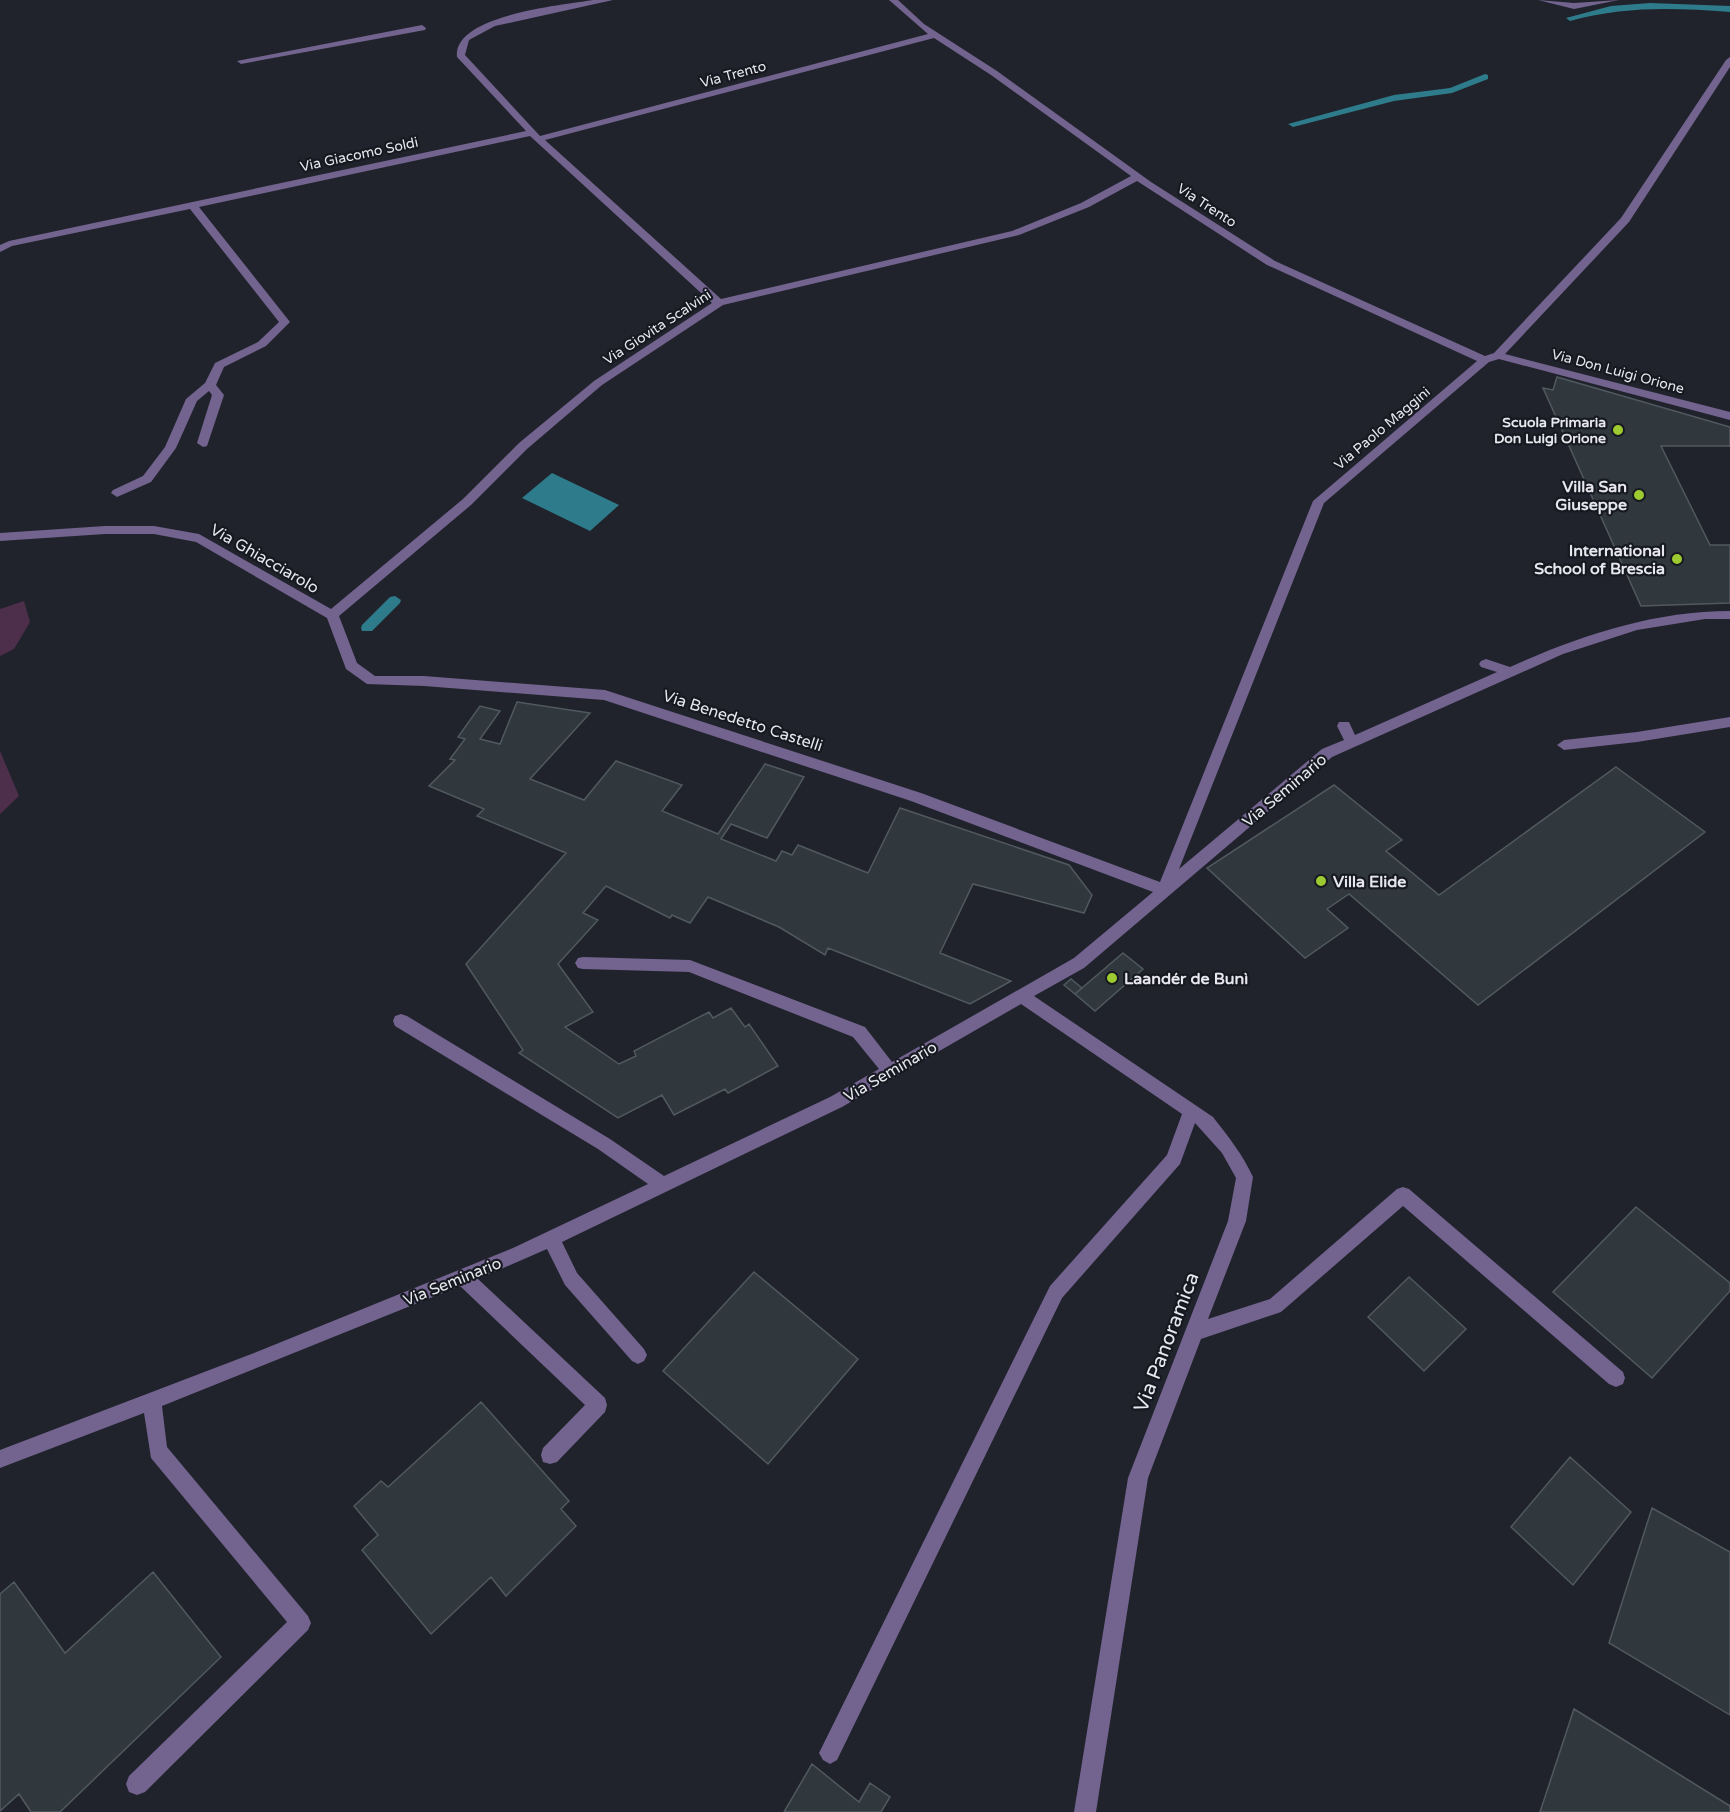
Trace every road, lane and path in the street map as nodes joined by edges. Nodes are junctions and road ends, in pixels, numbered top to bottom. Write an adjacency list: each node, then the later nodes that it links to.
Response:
1 (609, 0): 9 (street)
2 (893, 0): 6 (street, Via Trento)
3 (1542, 0): 4 (street)
4 (1615, 0)
5 (422, 28): 8 (street)
6 (935, 35): 9 (street, Via Trento); 10 (street, Via Trento)
7 (1730, 60): 14 (street, Via Paolo Maggini)
8 (241, 61)
9 (535, 136): 11 (street, Via Giacomo Soldi); 13 (street)
10 (1137, 176): 13 (street, Via Giovita Scalvini); 15 (street, Via Trento)
11 (192, 205): 12 (street, Via Giacomo Soldi); 16 (street)
12 (0, 249)
13 (719, 303): 21 (street, Via Giovita Scalvini)
14 (1498, 355): 15 (street, Via Paolo Maggini); 17 (street, Via Don Luigi Orione)
15 (1485, 360): 29 (street, Via Paolo Maggini)
16 (210, 385): 18 (street); 19 (street)
17 (1730, 416)
18 (203, 443)
19 (117, 493)
20 (0, 537): 21 (street, Via Ghiacciarolo)
21 (332, 615): 29 (street, Via Benedetto Castelli)
22 (1730, 615): 24 (street, Via Seminario)
23 (1486, 664): 24 (street)
24 (1511, 672): 27 (street, Via Seminario)
25 (1730, 722): 28 (street)
26 (1344, 726): 27 (street)
27 (1352, 742): 29 (street, Via Seminario)
28 (1564, 745)
29 (1164, 890): 31 (street, Via Seminario)
30 (583, 963): 33 (street)
31 (1021, 996): 33 (street, Via Seminario); 34 (street, Via Panoramica)
32 (401, 1021): 35 (street)
33 (890, 1071): 35 (street, Via Seminario)
34 (1191, 1112): 38 (street, Via Panoramica); 44 (street)
35 (663, 1185): 36 (street, Via Seminario)
36 (551, 1239): 37 (street, Via Seminario); 39 (street)
37 (463, 1277): 41 (street, Via Seminario); 42 (street)
38 (1194, 1332): 40 (street); 46 (street, Via Panoramica)
39 (638, 1355)
40 (1616, 1378)
41 (152, 1400): 43 (street, Via Seminario); 45 (street)
42 (550, 1455)
43 (0, 1459)
44 (830, 1753)
45 (137, 1784)
46 (1085, 1812)

